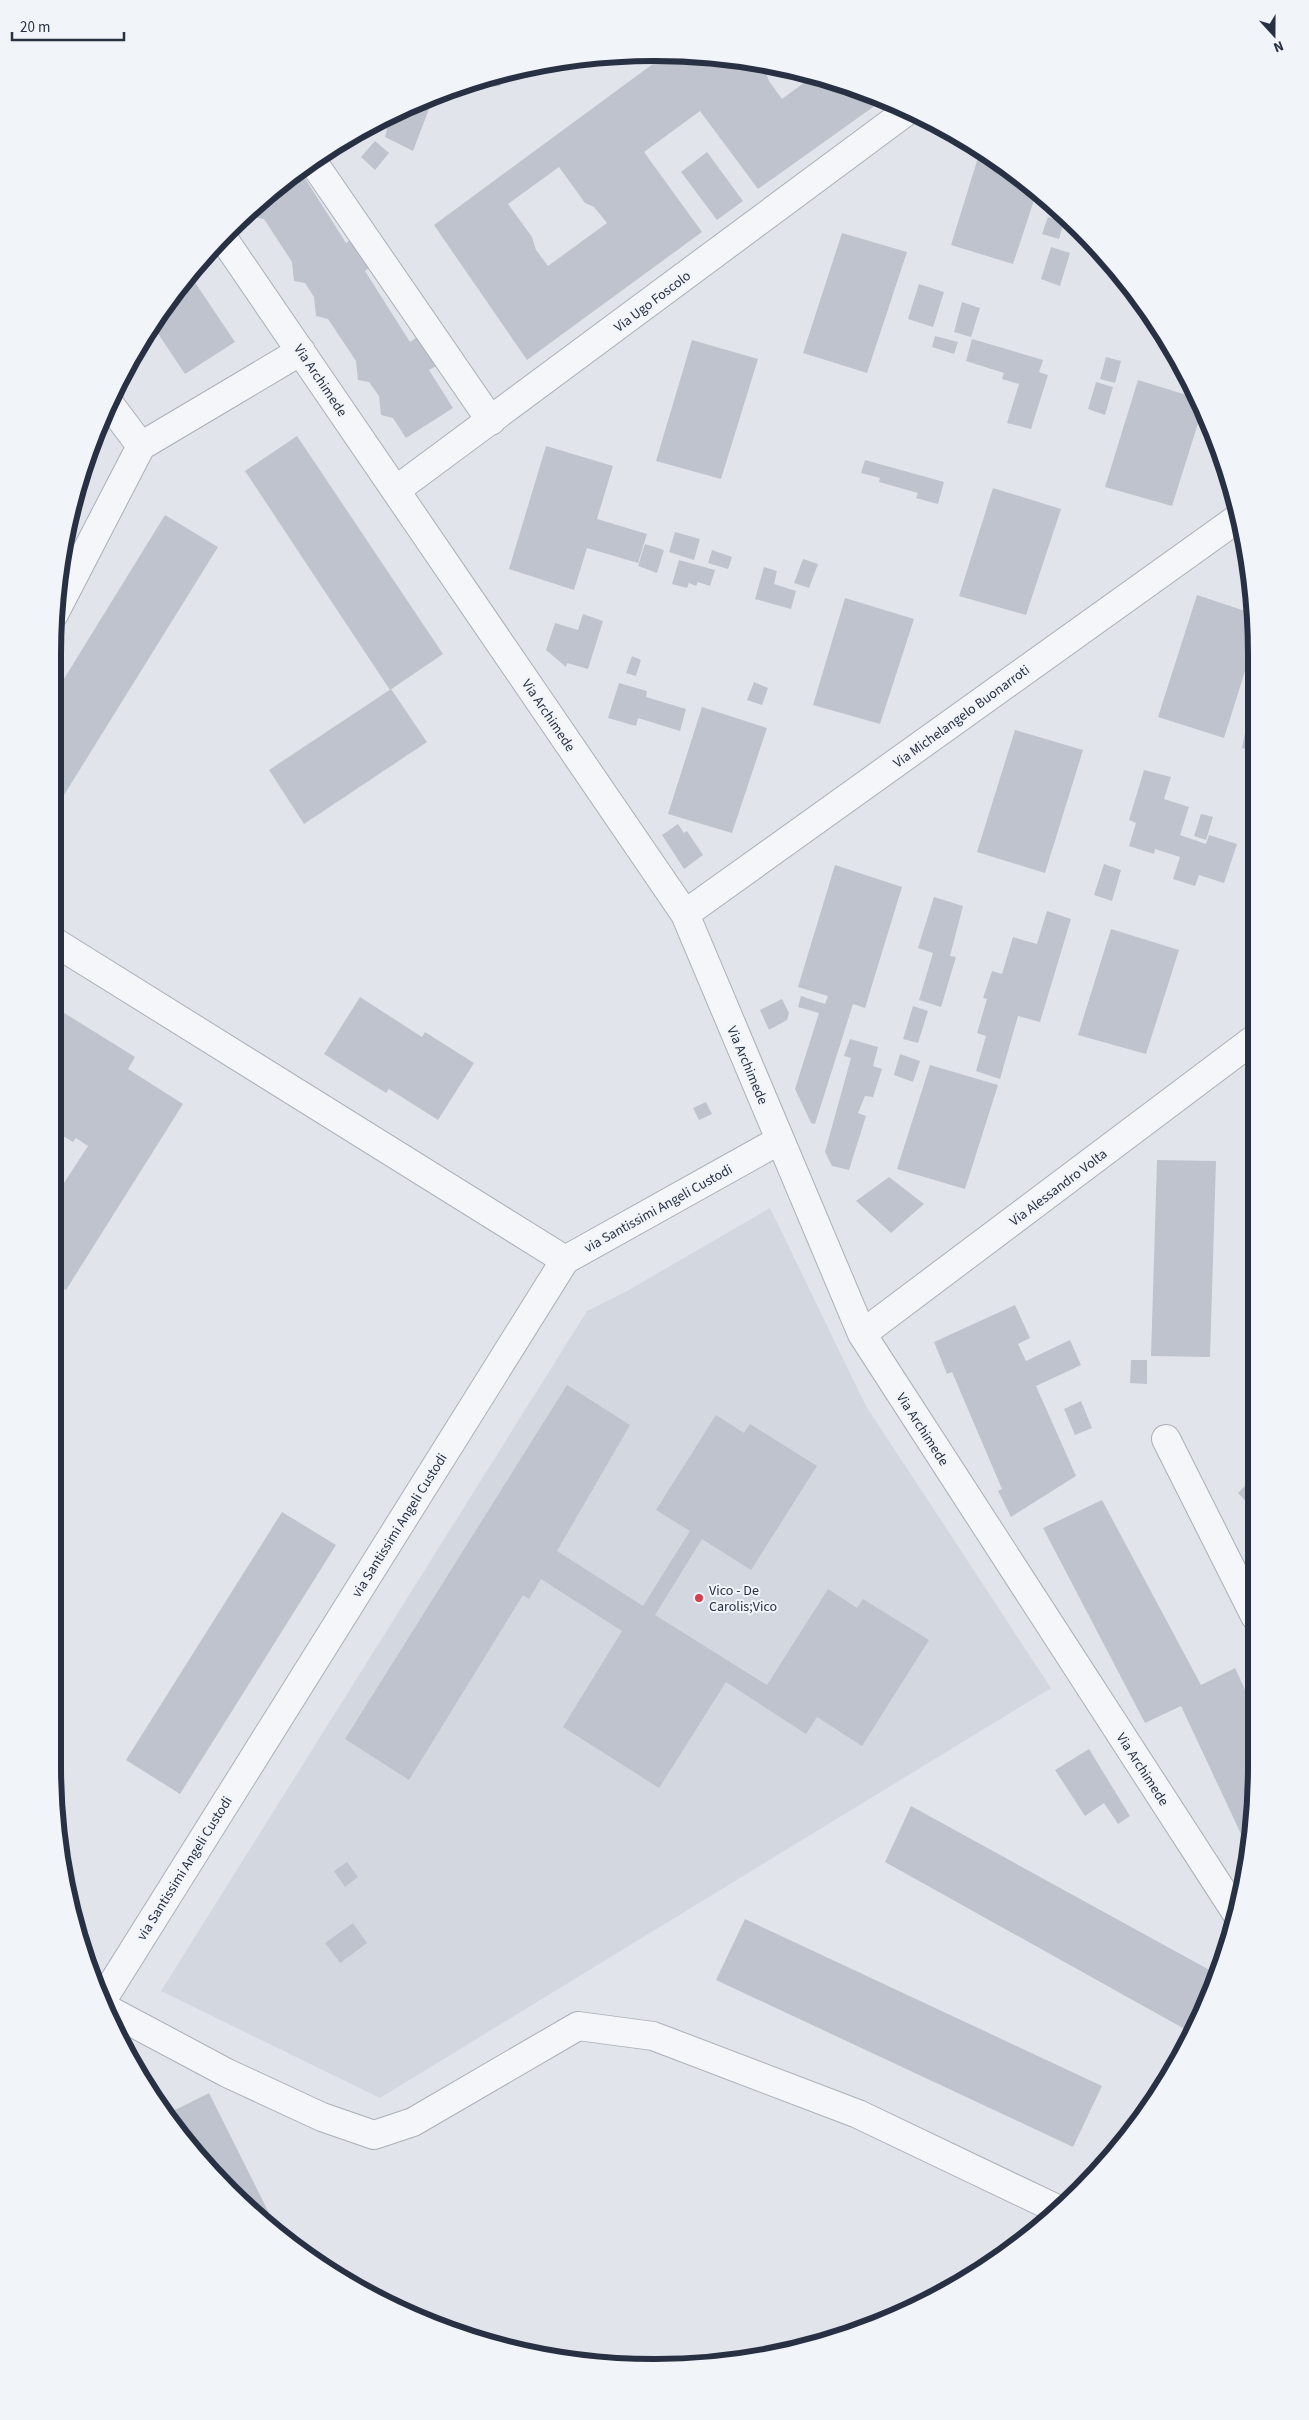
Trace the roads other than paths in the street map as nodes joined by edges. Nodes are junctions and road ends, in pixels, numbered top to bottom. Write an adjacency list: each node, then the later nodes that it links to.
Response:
1 (902, 115): 6 (street, Via Ugo Foscolo)
2 (316, 168): 6 (street)
3 (227, 244): 4 (street, Via Archimede)
4 (301, 351): 7 (street); 8 (street, Via Archimede)
5 (114, 410): 7 (street)
6 (491, 421): 8 (street, Via Ugo Foscolo)
7 (140, 446): 10 (street)
8 (396, 490): 11 (street, Via Archimede)
9 (1232, 522): 11 (street, Via Michelangelo Buonarroti)
10 (65, 593)
11 (685, 914): 14 (street, Via Archimede)
12 (61, 946): 15 (street)
13 (1248, 1044): 16 (street, Via Alessandro Volta)
14 (780, 1140): 15 (street, via Santissimi Angeli Custodi); 16 (street, Via Archimede)
15 (565, 1260): 20 (street, via Santissimi Angeli Custodi)
16 (862, 1334): 19 (street, Via Archimede)
17 (1166, 1439): 18 (street)
18 (1248, 1602)
19 (1231, 1905)
20 (106, 1994)
21 (115, 2013): 22 (street)
22 (1052, 2207)

